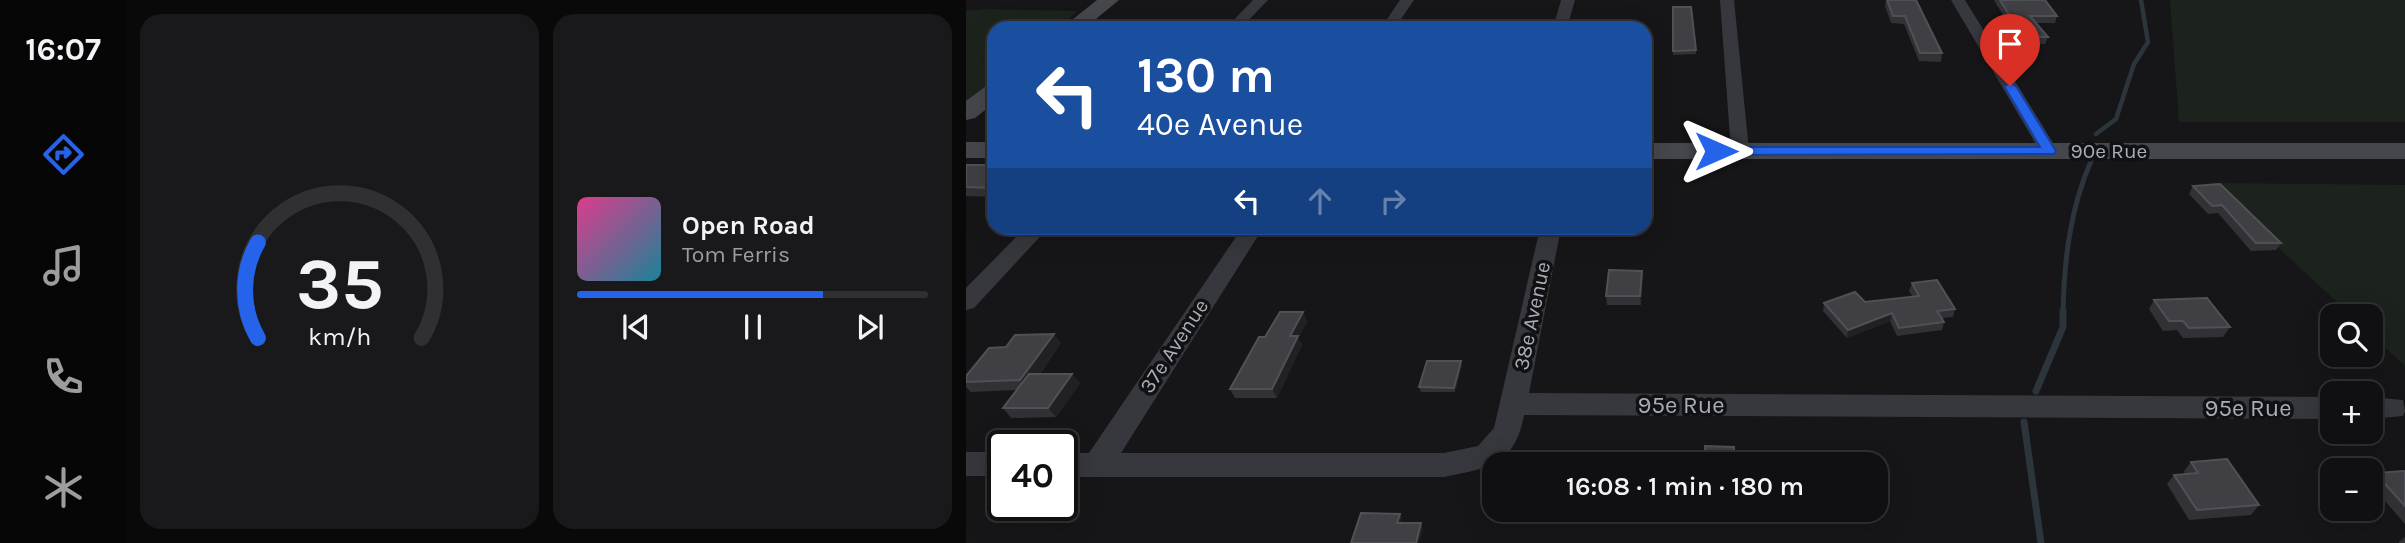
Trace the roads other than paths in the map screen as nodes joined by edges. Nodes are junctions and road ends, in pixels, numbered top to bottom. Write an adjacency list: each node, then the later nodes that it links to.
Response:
1 (1109, 0): 7 (street)
2 (1261, 0): 8 (street)
3 (1408, 0): 9 (street)
4 (1568, 0): 10 (street)
5 (1727, 0): 16 (street)
6 (1958, 0): 17 (street)
7 (1081, 21)
8 (1240, 21)
9 (1393, 21)
10 (1562, 21)
11 (987, 97): 12 (street)
12 (966, 113)
13 (966, 150): 14 (street)
14 (987, 150)
15 (1652, 151): 16 (street, 90e Rue)
16 (1740, 151): 17 (street, 90e Rue)
17 (2049, 151): 18 (street, 90e Rue)
18 (2405, 151)
19 (1030, 235): 22 (street)
20 (1247, 235): 28 (street, 37e Avenue)
21 (1549, 235): 23 (street, 38e Avenue)
22 (966, 302)
23 (1514, 404): 24 (street, 95e Rue); 28 (street)
24 (2320, 408)
25 (966, 464): 26 (street)
26 (987, 464)
27 (1078, 465): 28 (street)
28 (1097, 465)

